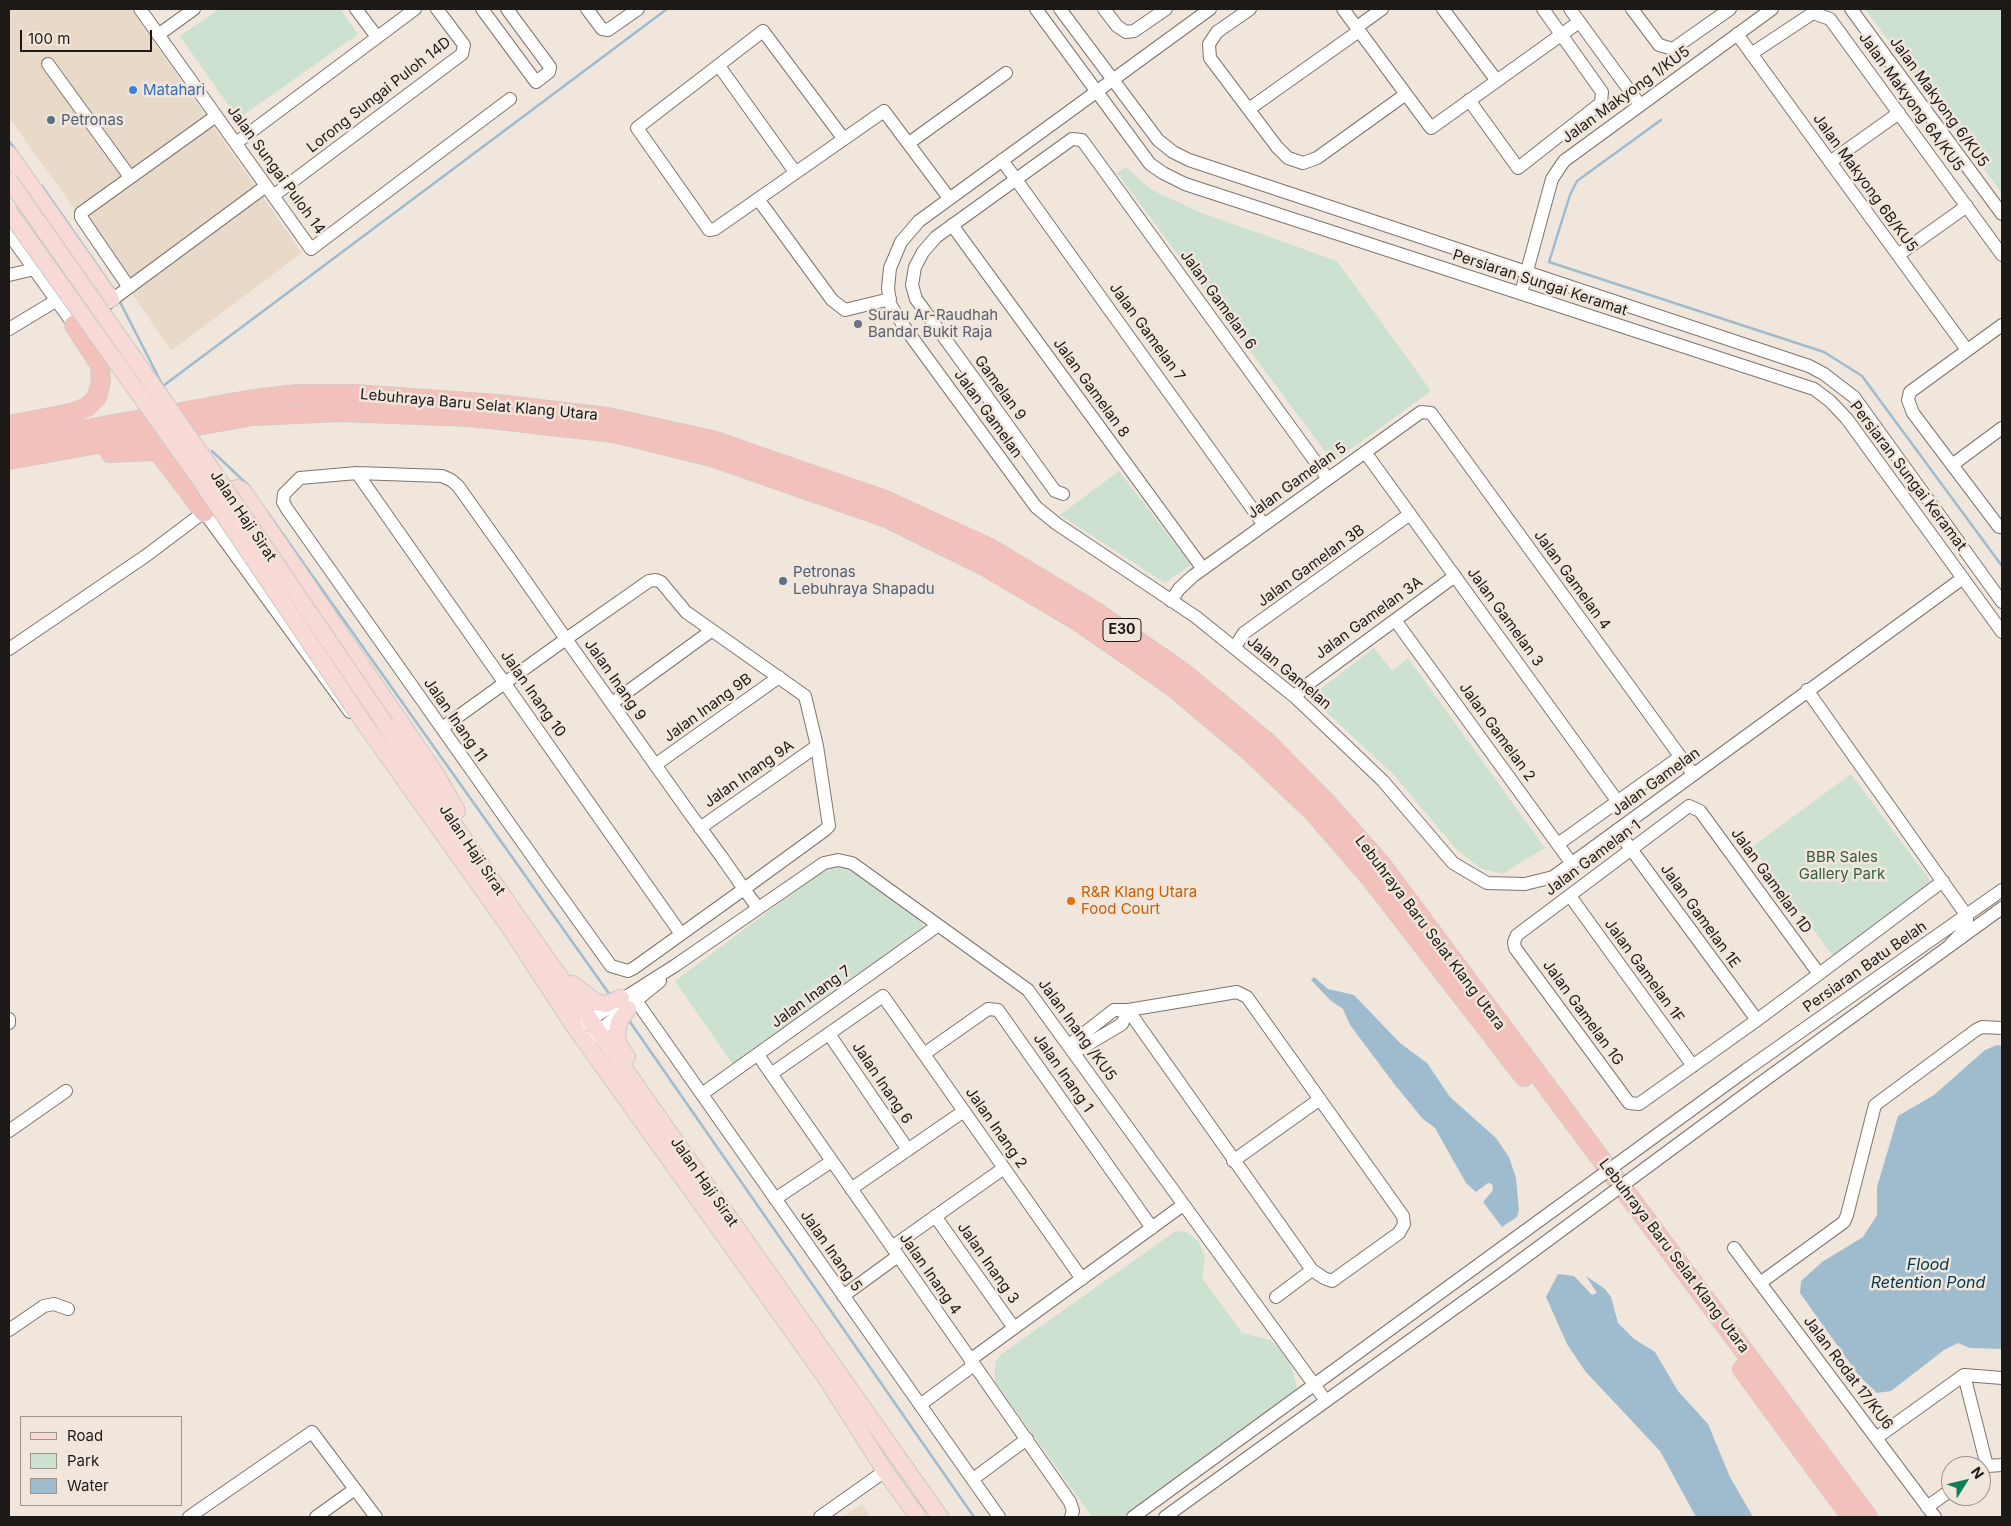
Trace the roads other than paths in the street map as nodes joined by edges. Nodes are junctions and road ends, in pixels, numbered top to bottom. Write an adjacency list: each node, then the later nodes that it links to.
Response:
1 (140, 9): 28 (street, Jalan Sungai Puloh 14)
2 (194, 9): 28 (street)
3 (356, 9): 30 (street)
4 (415, 9): 30 (street)
5 (437, 9): 55 (street, Lorong Sungai Puloh 14D)
6 (482, 9): 7 (street)
7 (507, 9)
8 (587, 9): 9 (street)
9 (638, 9)
10 (1036, 9): 37 (street, Persiaran Sungai Keramat)
11 (1060, 9): 35 (street, Persiaran Sungai Keramat)
12 (1104, 9): 13 (street)
13 (1166, 9)
14 (1210, 9): 35 (street, Jalan Gamelan)
15 (1250, 9): 42 (street)
16 (1343, 9): 26 (street)
17 (1382, 9): 26 (street)
18 (1443, 9): 36 (street)
19 (1543, 9): 29 (street)
20 (1570, 9): 25 (street)
21 (1632, 9): 22 (street)
22 (1729, 9)
23 (1772, 9): 27 (street, Jalan Makyong 1/KU5)
24 (1850, 9): 60 (street, Jalan Makyong 6/KU5)
25 (1579, 22): 29 (street); 41 (street)
26 (1358, 29): 38 (street); 42 (street)
27 (1736, 34): 31 (street, Jalan Makyong 6B/KU5); 41 (street, Jalan Makyong 1/KU5)
28 (158, 35): 44 (street, Jalan Sungai Puloh 14)
29 (1562, 35): 36 (street); 40 (street)
30 (377, 37): 46 (street)
31 (1751, 54): 43 (street, Jalan Makyong 6A/KU5); 50 (street, Jalan Makyong 6B/KU5)
32 (48, 64): 52 (street)
33 (719, 66): 45 (street); 51 (street); 57 (street)
34 (1006, 73): 47 (street)
35 (1113, 80): 37 (street, Jalan Gamelan); 66 (street, Persiaran Sungai Keramat)
36 (1497, 81): 40 (street)
37 (1097, 91): 49 (street, Jalan Gamelan); 68 (street, Persiaran Sungai Keramat)
38 (1406, 94): 40 (street); 42 (street)
39 (510, 99): 55 (street, Jalan Sungai Puloh 14)
40 (1469, 100)
41 (1640, 105): 66 (street, Jalan Makyong 1/KU5)
42 (1249, 109)
43 (1899, 114): 50 (street); 58 (street, Jalan Makyong 6A/KU5)
44 (216, 116): 46 (street, Jalan Sungai Puloh 14); 52 (street)
45 (843, 138): 47 (street); 51 (street)
46 (236, 143): 55 (street, Jalan Sungai Puloh 14)
47 (909, 143): 56 (street)
48 (9, 154): 69 (main road)
49 (1002, 160): 53 (street, Jalan Gamelan 7); 56 (street, Jalan Gamelan)
50 (1830, 162): 63 (street, Jalan Makyong 6B/KU5)
51 (795, 172): 57 (street)
52 (130, 176): 69 (street)
53 (1016, 179): 61 (street); 87 (street, Jalan Gamelan 6); 91 (street, Jalan Gamelan 7)
54 (9, 180): 128 (main road, Jalan Haji Sirat, bridge)
55 (270, 191): 69 (street, Lorong Sungai Puloh 14D)
56 (949, 198): 70 (street, Jalan Gamelan)
57 (758, 199): 70 (street)
58 (1966, 206): 63 (street); 64 (street, Jalan Makyong 6A/KU5)
59 (9, 212): 111 (main road, Jalan Haji Sirat, bridge)
60 (2002, 214)
61 (952, 226): 88 (street, Gamelan 9); 93 (street, Jalan Gamelan 8)
62 (9, 234): 65 (street)
63 (1898, 255): 75 (street, Jalan Makyong 6B/KU5)
64 (2002, 255)
65 (35, 269): 67 (street); 71 (street)
66 (1525, 271): 68 (street, Jalan Makyong 1/KU5); 97 (street, Persiaran Sungai Keramat)
67 (9, 275)
68 (1520, 293): 95 (street, Persiaran Sungai Keramat)
69 (119, 294): 72 (street, Lorong Sungai Puloh 14D)
70 (890, 299): 96 (street, Jalan Gamelan)
71 (57, 300): 72 (street); 74 (street)
72 (74, 324): 77 (highway)
73 (2002, 325): 75 (street)
74 (9, 329)
75 (1967, 350): 84 (street)
76 (1421, 412): 82 (street, Jalan Gamelan 5); 112 (street, Jalan Gamelan 4)
77 (9, 425)
78 (2002, 428): 84 (street)
79 (9, 438): 81 (highway)
80 (9, 443): 81 (highway, Lebuhraya Baru Selat Klang Utara / E30)
81 (40, 448): 83 (highway); 89 (highway); 199 (highway, Lebuhraya Baru Selat Klang Utara / E30); 200 (highway, Lebuhraya Baru Selat Klang Utara / E30)
82 (1365, 452): 87 (street, Jalan Gamelan 5); 90 (street, Jalan Gamelan 3)
83 (9, 461)
84 (1952, 465): 92 (street)
85 (356, 473): 86 (street, Jalan Inang 11); 105 (street, Jalan Inang 10); 109 (street, Jalan Inang 11)
86 (442, 476): 101 (street, Jalan Inang 9)
87 (1328, 479): 91 (street, Jalan Gamelan 5)
88 (1063, 494)
89 (204, 512): 103 (street); 111 (street); 128 (main road)
90 (1410, 514): 94 (street, Jalan Gamelan 3); 102 (street, Jalan Gamelan 3B)
91 (1264, 525): 93 (street, Jalan Gamelan 5)
92 (2001, 527)
93 (1198, 573): 96 (street, Jalan Gamelan 5)
94 (1455, 576): 98 (street, Jalan Gamelan 3A); 115 (street, Jalan Gamelan 3)
95 (1963, 578): 100 (street, Persiaran Sungai Keramat); 106 (street, Jalan Gamelan)
96 (1171, 601): 102 (street, Jalan Gamelan)
97 (2002, 602)
98 (1395, 620): 107 (street, Jalan Gamelan 3A); 119 (street, Jalan Gamelan 2)
99 (711, 631): 101 (street); 104 (street); 108 (street)
100 (2002, 632)
101 (566, 639): 105 (street); 108 (street, Jalan Inang 9)
102 (1234, 648): 107 (street, Jalan Gamelan)
103 (9, 649)
104 (779, 677): 110 (street); 113 (street, Jalan Inang 9B)
105 (505, 682): 109 (street); 131 (street, Jalan Inang 10)
106 (1807, 690): 114 (street, Jalan Gamelan); 122 (street)
107 (1299, 692): 121 (street, Jalan Gamelan)
108 (612, 703): 113 (street, Jalan Inang 9)
109 (442, 728): 131 (street, Jalan Inang 11)
110 (817, 746): 117 (street, Jalan Inang 9A); 123 (street, Jalan Inang 11)
111 (389, 757): 142 (main road, Jalan Haji Sirat)
112 (1680, 757): 114 (street, Jalan Gamelan 4); 115 (street)
113 (655, 765): 117 (street, Jalan Inang 9)
114 (1693, 774): 118 (street, Jalan Gamelan)
115 (1618, 802): 119 (street)
116 (1695, 809): 120 (street, Jalan Gamelan 1); 135 (street, Jalan Gamelan 1D)
117 (700, 828): 123 (street, Jalan Inang 9)
118 (1617, 830): 120 (street, Jalan Gamelan 1E); 121 (street, Jalan Gamelan)
119 (1558, 844): 121 (street, Jalan Gamelan 2)
120 (1631, 849): 125 (street, Jalan Gamelan 1); 138 (street, Jalan Gamelan 1E)
121 (1572, 864)
122 (1942, 881): 129 (street); 135 (street)
123 (744, 889): 126 (street, Jalan Inang 9); 131 (street, Jalan Inang 11)
124 (2002, 890): 129 (street, Persiaran Batu Belah)
125 (1570, 896): 132 (street, Jalan Gamelan 1); 146 (street, Jalan Gamelan 1F)
126 (758, 908): 130 (street, Jalan Inang /KU5); 136 (street, Jalan Inang /KU5)
127 (2002, 908): 133 (street, Persiaran Batu Belah)
128 (512, 909): 134 (main road, Jalan Haji Sirat)
129 (1967, 916): 133 (street); 176 (street, Persiaran Batu Belah, bridge)
130 (938, 926): 143 (street, Jalan Inang /KU5); 145 (street, Jalan Inang 7)
131 (681, 934)
132 (1514, 942): 146 (street, Jalan Gamelan 1G)
133 (1950, 945): 177 (street, Persiaran Batu Belah, bridge)
134 (553, 965): 136 (main road); 139 (main road, Jalan Haji Sirat)
135 (1819, 974): 138 (street)
136 (619, 1009): 139 (street, Jalan Inang /KU5); 149 (street, Jalan Inang 5); 153 (main road)
137 (1128, 1010): 143 (street); 150 (street); 156 (street)
138 (1757, 1020): 146 (street)
139 (595, 1025): 142 (street, Jalan Inang /KU5); 153 (main road, Jalan Haji Sirat)
140 (2002, 1028): 167 (street)
141 (829, 1034): 144 (street, Jalan Inang 2); 147 (street); 154 (street, Jalan Inang 6)
142 (581, 1035): 183 (main road, Jalan Haji Sirat)
143 (1072, 1048): 160 (street, Jalan Inang /KU5)
144 (924, 1054): 151 (street, Jalan Inang 2); 162 (street, Jalan Inang 1)
145 (758, 1055): 147 (street, Jalan Inang 4); 149 (street, Jalan Inang 7)
146 (1693, 1066)
147 (771, 1074): 155 (street, Jalan Inang 4)
148 (66, 1091): 152 (street)
149 (702, 1094): 159 (street, Jalan Inang 5)
150 (1320, 1099): 156 (street); 165 (street)
151 (964, 1111): 154 (street); 157 (street, Jalan Inang 2)
152 (9, 1131)
153 (676, 1142): 179 (main road, Jalan Haji Sirat)
154 (908, 1150): 158 (street)
155 (832, 1161): 158 (street, Jalan Inang 4); 159 (street)
156 (1233, 1161): 165 (street)
157 (1004, 1168): 161 (street); 166 (street, Jalan Inang 2)
158 (851, 1189): 164 (street, Jalan Inang 4)
159 (775, 1199): 168 (street, Jalan Inang 5)
160 (1183, 1205): 162 (street); 176 (street, Jalan Inang /KU5)
161 (935, 1216): 164 (street); 171 (street, Jalan Inang 3)
162 (1152, 1228): 166 (street)
163 (1734, 1248): 167 (street, Jalan Rodat 17/KU6)
164 (895, 1252): 168 (street); 173 (street, Jalan Inang 4)
165 (1312, 1270): 169 (street)
166 (1082, 1279): 171 (street)
167 (1760, 1283): 181 (street, Jalan Rodat 17/KU6)
168 (843, 1296): 178 (street, Jalan Inang 5)
169 (1276, 1297)
170 (68, 1309): 172 (street)
171 (1014, 1328): 173 (street)
172 (9, 1330)
173 (972, 1363): 178 (street); 180 (street, Jalan Inang 4)
174 (1964, 1375): 175 (street); 181 (street); 182 (street)
175 (2002, 1378)
176 (1314, 1385): 177 (street, Jalan Inang /KU5); 197 (street, Persiaran Batu Belah)
177 (1326, 1402): 198 (street, Persiaran Batu Belah)
178 (920, 1405): 184 (street, Jalan Inang 5)
179 (876, 1428): 194 (main road, Jalan Haji Sirat); 195 (main road)
180 (1027, 1438): 184 (street); 188 (street, Jalan Inang 4)
181 (1876, 1438): 187 (street, Jalan Rodat 17/KU6)
182 (1981, 1456)
183 (884, 1470): 192 (street); 193 (main road, Jalan Haji Sirat)
184 (973, 1479): 196 (street, Jalan Inang 5)
185 (355, 1489): 189 (street); 190 (street); 191 (street)
186 (1941, 1497): 187 (street)
187 (1927, 1506): 201 (street, Jalan Rodat 17/KU6)
188 (1072, 1514)
189 (189, 1517)
190 (316, 1517)
191 (376, 1517)
192 (820, 1517)
193 (918, 1517)
194 (940, 1517)
195 (946, 1517)
196 (1000, 1517)
197 (1133, 1517)
198 (1165, 1517)
199 (1851, 1517)
200 (1868, 1517)
201 (1935, 1517)

